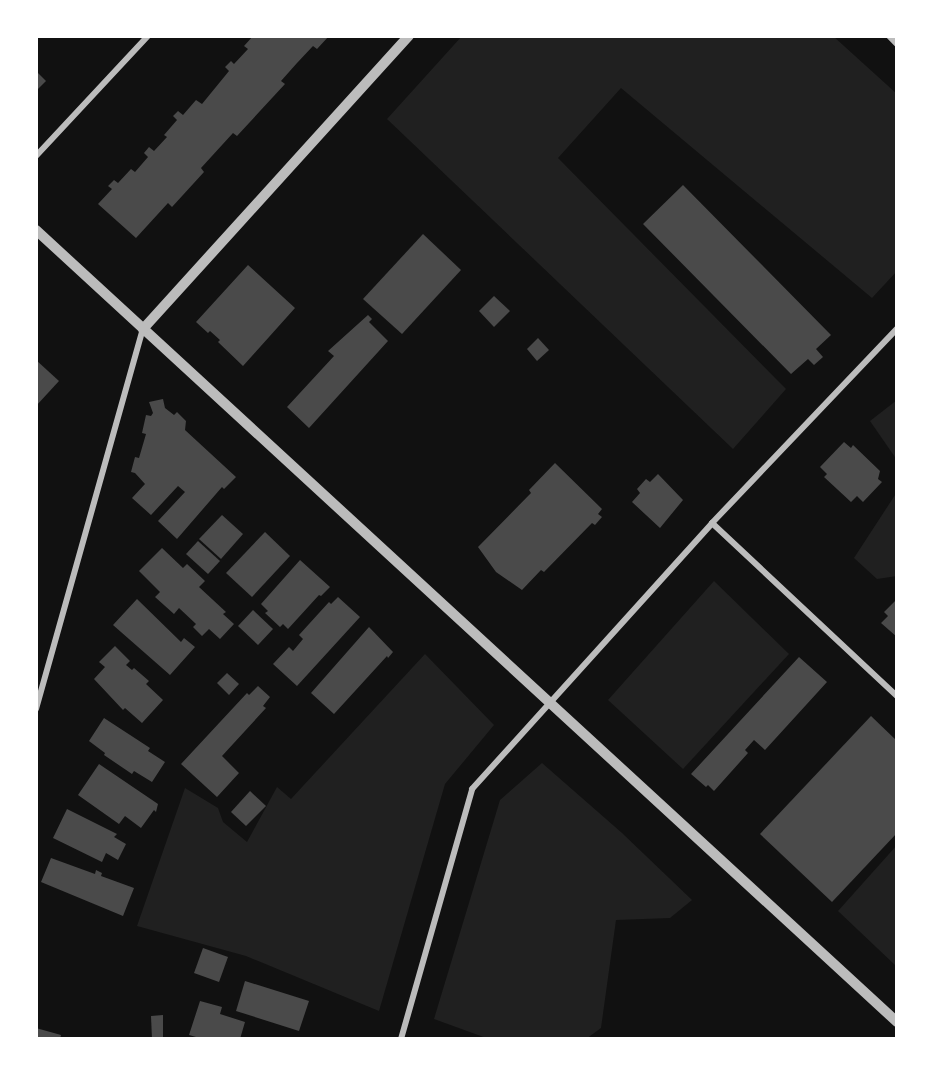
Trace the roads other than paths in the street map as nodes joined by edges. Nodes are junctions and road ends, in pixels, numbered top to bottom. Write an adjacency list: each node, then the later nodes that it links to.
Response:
1 (408, 36): 7 (street)
2 (889, 36): 4 (street)
3 (144, 38): 5 (street)
4 (897, 44)
5 (36, 156)
6 (36, 230): 7 (street)
7 (143, 329): 11 (street); 12 (street)
8 (897, 329): 9 (street)
9 (712, 524): 10 (street); 12 (street)
10 (897, 696)
11 (37, 699): 13 (street)
12 (550, 703): 14 (street); 15 (street)
13 (36, 709)
14 (897, 1022)
15 (401, 1039)

